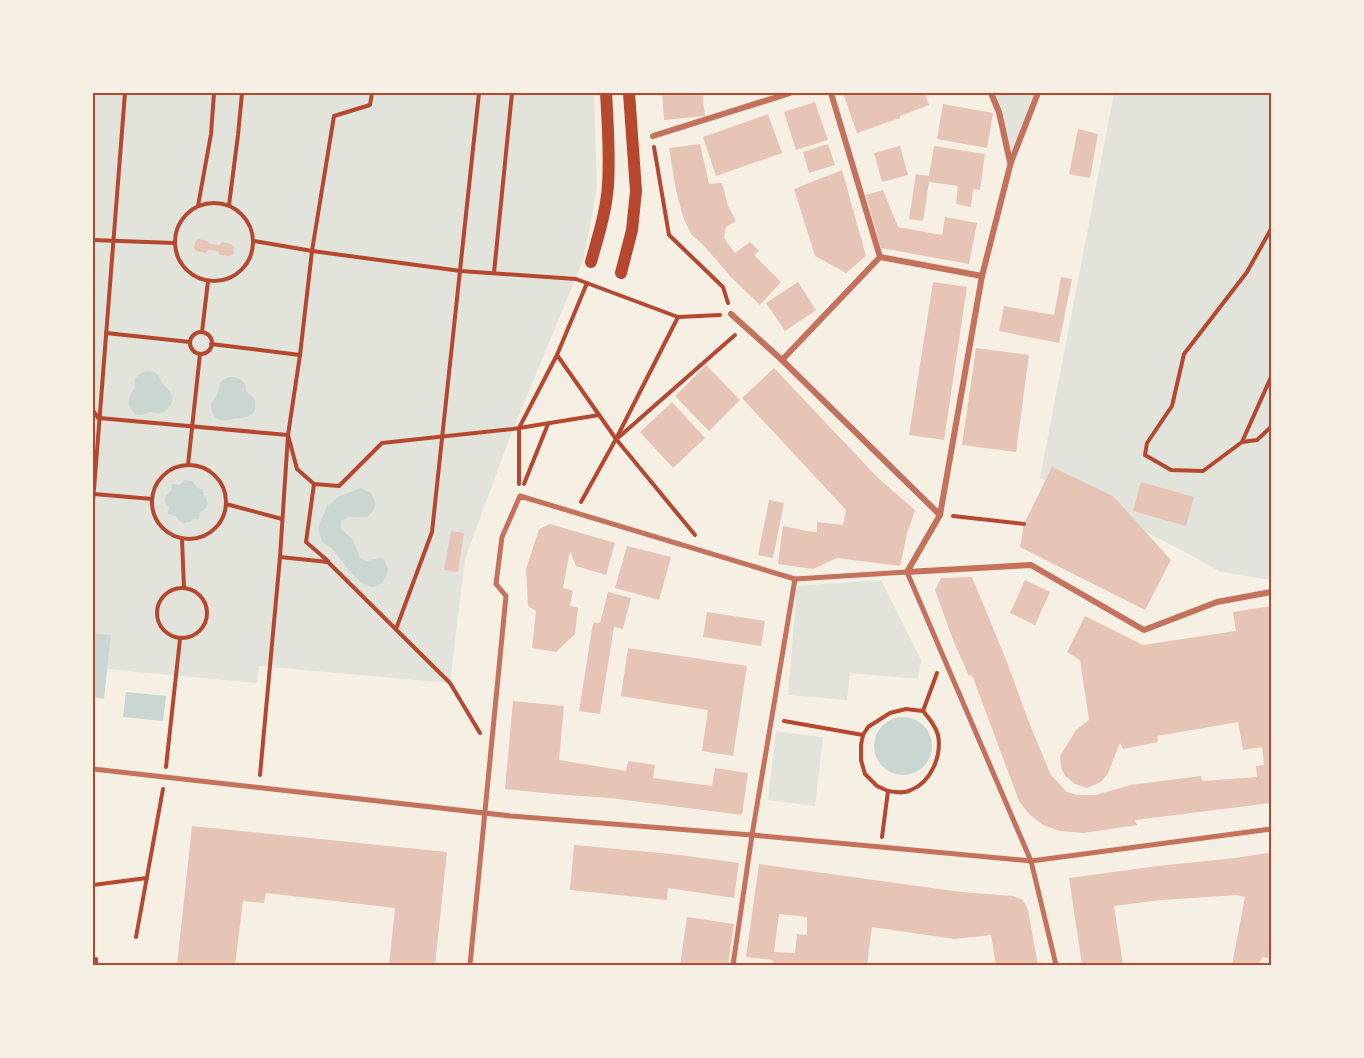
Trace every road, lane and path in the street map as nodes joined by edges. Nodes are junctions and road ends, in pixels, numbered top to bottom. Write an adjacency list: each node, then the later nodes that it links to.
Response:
1 (125, 93): 19 (path)
2 (214, 93): 16 (path)
3 (242, 93): 15 (path)
4 (372, 93): 22 (path)
5 (479, 93): 25 (path)
6 (512, 93): 26 (path)
7 (606, 93): 24 (main road)
8 (629, 93): 27 (main road)
9 (790, 93): 13 (street)
10 (831, 93): 23 (street)
11 (991, 93): 14 (street)
12 (1038, 93): 14 (street)
13 (653, 136): 31 (path)
14 (1011, 162): 28 (street)
15 (229, 205): 16 (path); 20 (path)
16 (198, 206): 21 (path)
17 (1271, 230): 53 (path)
18 (93, 240): 19 (path)
19 (113, 240): 21 (path); 35 (path)
20 (254, 241): 22 (path); 29 (path)
21 (174, 243): 29 (path)
22 (312, 251): 25 (path); 39 (path)
23 (880, 257): 28 (street); 41 (street)
24 (591, 262)
25 (460, 271): 26 (path); 51 (path)
26 (494, 273): 30 (path)
27 (621, 273)
28 (982, 276): 62 (street)
29 (208, 281): 34 (path)
30 (587, 283): 32 (path); 40 (path)
31 (731, 314): 32 (path); 33 (street)
32 (678, 317): 52 (path)
33 (745, 326): 41 (street); 52 (path)
34 (201, 332): 36 (path); 37 (path)
35 (106, 333): 36 (path); 45 (path)
36 (190, 342): 38 (path)
37 (212, 344): 38 (path); 39 (path)
38 (200, 354): 47 (path)
39 (300, 355): 50 (path)
40 (557, 355): 44 (path); 49 (path)
41 (782, 360): 62 (street)
42 (1271, 378): 53 (path)
43 (93, 410): 45 (path)
44 (599, 415): 46 (path); 52 (path)
45 (99, 418): 47 (path); 56 (path)
46 (549, 423): 49 (path); 57 (path)
47 (192, 426): 50 (path); 54 (path)
48 (1271, 427): 53 (path)
49 (519, 428): 51 (path); 57 (path)
50 (288, 435): 55 (path); 63 (path)
51 (442, 437): 55 (path); 73 (path)
52 (616, 439): 61 (path); 66 (path)
53 (1242, 442)
54 (188, 465): 58 (path); 60 (path)
55 (314, 484): 68 (path)
56 (94, 494): 58 (path); 59 (path)
57 (519, 496): 61 (street); 79 (street)
58 (152, 499): 65 (path)
59 (93, 502)
60 (226, 504): 63 (path); 65 (path)
61 (575, 513): 66 (street)
62 (940, 516): 64 (path); 69 (street)
63 (282, 519): 67 (path)
64 (1024, 524)
65 (182, 539): 71 (path)
66 (711, 554): 70 (street)
67 (280, 557): 68 (path); 82 (path)
68 (328, 562): 73 (path)
69 (907, 572): 70 (street); 72 (street); 75 (street)
70 (795, 579): 77 (street)
71 (184, 588): 74 (path); 74 (path)
72 (1271, 592)
73 (396, 629): 79 (path)
74 (180, 639): 81 (path)
75 (943, 655): 76 (path); 88 (street)
76 (923, 711): 78 (path); 83 (path)
77 (771, 719): 78 (path); 86 (street)
78 (863, 735): 83 (path)
79 (491, 751): 84 (street)
80 (93, 770): 81 (street)
81 (165, 777): 82 (street); 89 (path)
82 (259, 788): 84 (street)
83 (888, 791): 87 (path)
84 (485, 813): 86 (street); 94 (street)
85 (1271, 829): 88 (street)
86 (752, 835): 87 (street); 95 (street)
87 (880, 847): 88 (street)
88 (1031, 861): 96 (street)
89 (147, 878): 90 (path); 91 (path)
90 (93, 885)
91 (136, 937)
92 (96, 959): 93 (path)
93 (96, 965)
94 (470, 965)
95 (733, 965)
96 (1056, 965)

